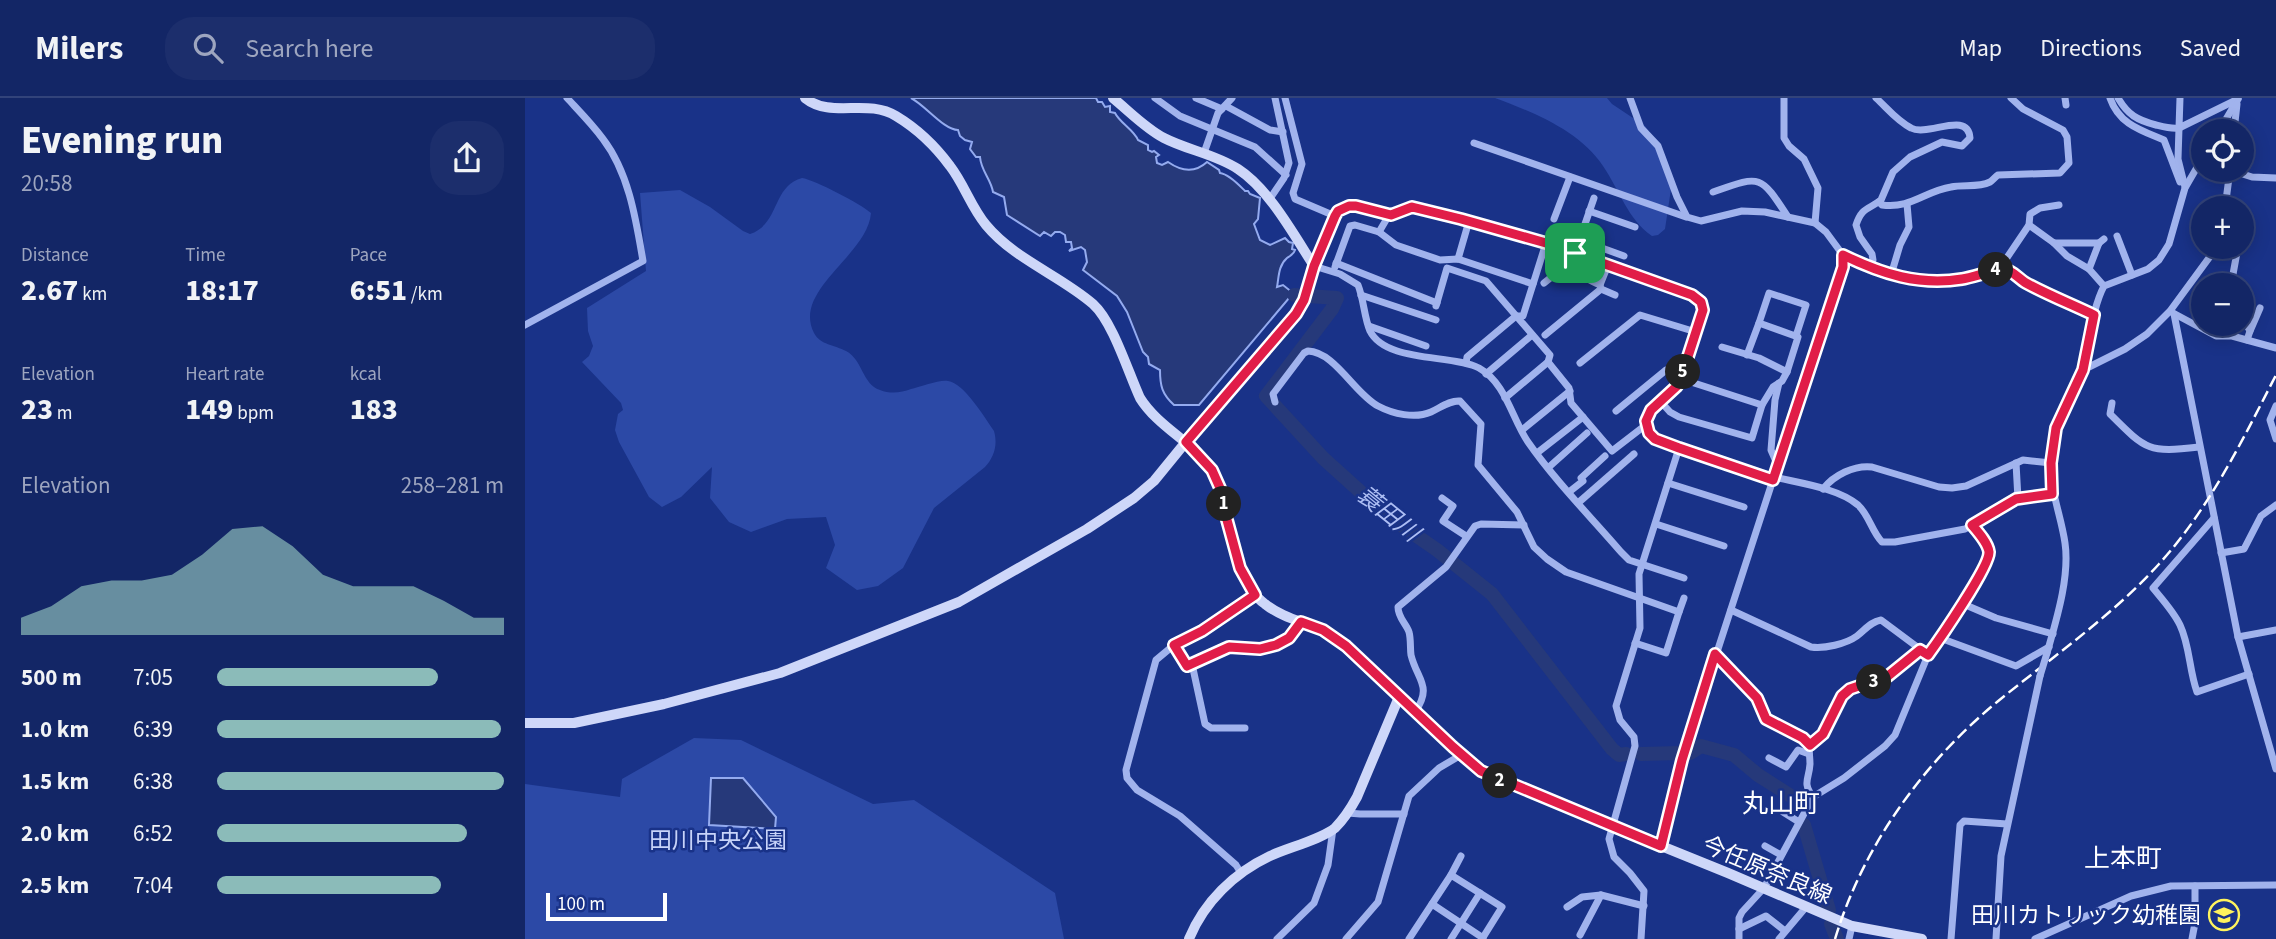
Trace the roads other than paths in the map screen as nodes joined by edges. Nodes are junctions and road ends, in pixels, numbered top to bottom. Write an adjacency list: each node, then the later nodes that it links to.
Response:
1 (567, 98): 79 (street)
2 (805, 98): 113 (street, 今任原奈良線)
3 (1113, 98): 24 (street)
4 (1155, 98): 20 (street)
5 (1196, 98): 17 (street)
6 (1232, 98): 17 (street)
7 (1275, 98): 22 (street)
8 (1285, 98): 39 (street)
9 (1630, 98): 41 (street)
10 (1784, 98): 44 (street)
11 (1876, 98): 34 (street)
12 (2011, 98): 35 (street)
13 (2110, 98): 30 (street)
14 (2118, 98): 21 (street)
15 (2180, 98): 21 (street)
16 (2238, 98): 18 (street); 19 (street); 21 (street)
17 (1224, 107): 20 (street); 22 (street)
18 (2226, 119)
19 (2235, 119)
20 (1213, 128): 24 (street); 25 (street)
21 (2179, 128): 30 (street)
22 (1283, 132): 25 (street)
23 (1474, 143): 26 (street)
24 (1204, 153): 33 (street)
25 (1286, 175): 33 (street)
26 (1570, 177): 41 (street); 42 (street)
27 (2254, 177): 29 (street)
28 (2191, 178): 30 (street)
29 (2276, 178)
30 (2185, 188): 65 (street)
31 (1713, 192): 40 (street)
32 (1594, 198): 37 (street)
33 (1269, 201): 59 (street)
34 (1879, 202): 35 (street); 60 (street)
35 (1907, 204): 64 (street)
36 (2059, 205): 45 (street)
37 (1589, 211): 46 (street); 49 (street)
38 (1389, 215): 39 (street); 43 (street); 47 (street)
39 (1335, 216): 59 (street)
40 (1789, 217): 41 (street); 44 (street)
41 (1687, 218)
42 (1554, 219)
43 (1469, 221): 50 (street); 55 (street)
44 (1815, 223): 53 (street)
45 (2029, 225): 51 (street); 61 (street)
46 (1635, 226)
47 (1379, 232): 55 (street); 57 (street)
48 (2117, 236): 65 (street)
49 (1580, 240): 52 (street); 54 (street)
50 (1546, 243): 52 (street); 67 (street)
51 (2054, 243): 62 (street); 62 (street)
52 (1575, 253): 58 (street)
53 (1843, 255): 60 (street); 121 (street)
54 (1624, 256)
55 (1458, 259): 67 (street)
56 (2209, 259): 73 (street)
57 (1336, 263): 63 (street); 75 (street)
58 (1608, 265): 69 (street); 81 (street)
59 (1314, 266): 63 (street); 113 (street)
60 (1870, 268): 64 (street)
61 (2000, 268): 64 (street); 74 (street)
62 (2089, 269): 68 (street)
63 (1333, 272): 70 (street)
64 (1891, 275)
65 (2131, 275): 68 (street)
66 (1544, 283): 69 (street)
67 (1533, 284): 75 (street)
68 (2104, 286): 74 (street)
69 (1601, 287): 71 (street); 83 (street)
70 (1361, 295): 76 (street); 80 (street)
71 (1615, 295)
72 (2260, 308): 77 (street)
73 (2172, 312): 86 (street); 94 (street); 114 (street)
74 (2094, 315): 94 (street)
75 (1515, 316): 82 (street); 92 (street)
76 (1436, 320)
77 (2254, 322)
78 (1759, 323): 84 (street); 84 (street); 90 (street)
79 (525, 325)
80 (1369, 326): 87 (street); 92 (street)
81 (1696, 332): 93 (street); 95 (street)
82 (1532, 335): 91 (street); 97 (street)
83 (1545, 335)
84 (1796, 336): 96 (street)
85 (2248, 336): 86 (street)
86 (2247, 340): 89 (street)
87 (1426, 346)
88 (1722, 346): 90 (street)
89 (2276, 348)
90 (1747, 355): 96 (street)
91 (1548, 362): 100 (street); 101 (street)
92 (1466, 363): 97 (street)
93 (1580, 363)
94 (2083, 370): 120 (street)
95 (1683, 372): 103 (street); 107 (street)
96 (1787, 372): 99 (street)
97 (1486, 374): 101 (street)
98 (1694, 383): 105 (street)
99 (1779, 383): 105 (street); 121 (street)
100 (1570, 391): 108 (street); 110 (street)
101 (1505, 398): 110 (street)
102 (1275, 402): 135 (street)
103 (1661, 402): 105 (street); 109 (street)
104 (2112, 403): 114 (street)
105 (1762, 405)
106 (2276, 407): 112 (street)
107 (1616, 411)
108 (1583, 416): 109 (street); 116 (street)
109 (1647, 424): 115 (street)
110 (1522, 430): 116 (street)
111 (1587, 433): 122 (street)
112 (2276, 439)
113 (1186, 442): 142 (street, 今任原奈良線); 163 (street)
114 (2199, 447): 133 (street)
115 (1679, 448): 123 (street); 124 (street)
116 (1537, 453): 122 (street)
117 (1635, 454): 130 (street)
118 (1605, 456): 126 (street)
119 (2016, 463): 120 (street); 125 (street); 129 (street)
120 (2051, 463): 127 (street)
121 (1778, 466): 123 (street)
122 (1549, 467): 126 (street)
123 (1774, 478): 125 (street); 146 (street)
124 (1668, 483): 132 (street); 134 (street)
125 (1823, 489): 136 (street)
126 (1569, 492): 130 (street)
127 (2052, 494): 129 (street); 150 (street)
128 (1442, 498): 137 (street)
129 (2018, 499): 136 (street)
130 (1579, 503): 140 (street)
131 (2276, 505): 139 (street)
132 (1744, 507)
133 (2214, 519): 139 (street); 160 (street)
134 (1656, 524): 138 (street); 140 (street)
135 (1524, 525): 137 (street); 144 (street)
136 (1972, 525): 145 (street)
137 (1466, 536): 162 (street)
138 (1724, 546)
139 (2221, 553): 151 (street)
140 (1643, 564): 141 (street); 144 (street)
141 (1684, 578)
142 (1255, 595): 148 (street, 今任原奈良線); 154 (street)
143 (1684, 598): 147 (street)
144 (1640, 599): 147 (street); 153 (street)
145 (1961, 603): 150 (street); 152 (street)
146 (1731, 610): 155 (street); 157 (street)
147 (1679, 612): 153 (street)
148 (1301, 622): 159 (street); 161 (street, 今任原奈良線)
149 (2276, 630): 151 (street)
150 (2053, 634): 156 (street)
151 (2238, 637): 160 (street)
152 (1940, 638): 156 (street); 158 (street)
153 (1635, 643): 176 (street)
154 (1174, 645): 159 (street); 182 (street)
155 (1920, 650): 158 (street); 165 (street)
156 (2048, 650): 175 (street, bridge)
157 (1715, 654): 165 (street); 178 (street)
158 (1928, 655): 170 (street)
159 (1192, 664): 164 (street)
160 (2249, 674): 169 (street)
161 (1399, 697): 162 (street, 今任原奈良線); 171 (street)
162 (1415, 712): 167 (street, 今任原奈良線)
163 (525, 723)
164 (1245, 728)
165 (1810, 745): 166 (street)
166 (1809, 754): 168 (street); 170 (street)
167 (1461, 755): 173 (street); 176 (street, 今任原奈良線)
168 (1769, 758)
169 (2276, 769)
170 (1813, 797): 174 (street)
171 (1348, 813): 173 (street); 177 (street)
172 (1783, 813): 174 (street)
173 (1404, 814): 200 (street)
174 (1799, 822): 180 (street)
175 (2007, 824): 209 (street); 210 (street)
176 (1611, 826): 178 (street, 今任原奈良線); 190 (street)
177 (1333, 830): 182 (street); 199 (street)
178 (1661, 846): 186 (street, 今任原奈良線)
179 (1765, 846): 180 (street)
180 (1781, 855): 186 (street)
181 (1461, 856): 183 (street)
182 (1241, 873): 198 (street)
183 (1451, 876): 187 (street); 189 (street)
184 (2276, 885): 185 (street)
185 (2195, 886): 211 (street); 212 (street)
186 (1764, 888): 192 (street, 今任原奈良線); 195 (street)
187 (1480, 894): 193 (street); 203 (street)
188 (1601, 895): 190 (street); 191 (street); 197 (street)
189 (1432, 904): 193 (street); 201 (street)
190 (1644, 905): 204 (street)
191 (1567, 907)
192 (1806, 907): 194 (street, 今任原奈良線); 196 (street)
193 (1461, 924): 202 (street); 203 (street)
194 (1852, 926): 207 (street); 208 (street, 今任原奈良線)
195 (1739, 929): 196 (street); 205 (street)
196 (1786, 931): 206 (street)
197 (1580, 935)
198 (1189, 939)
199 (1277, 939)
200 (1346, 939)
201 (1409, 939)
202 (1451, 939)
203 (1482, 939)
204 (1641, 939)
205 (1739, 939)
206 (1779, 939)
207 (1849, 939)
208 (1922, 939)
209 (1951, 939)
210 (1996, 939)
211 (2035, 939)
212 (2192, 939)

